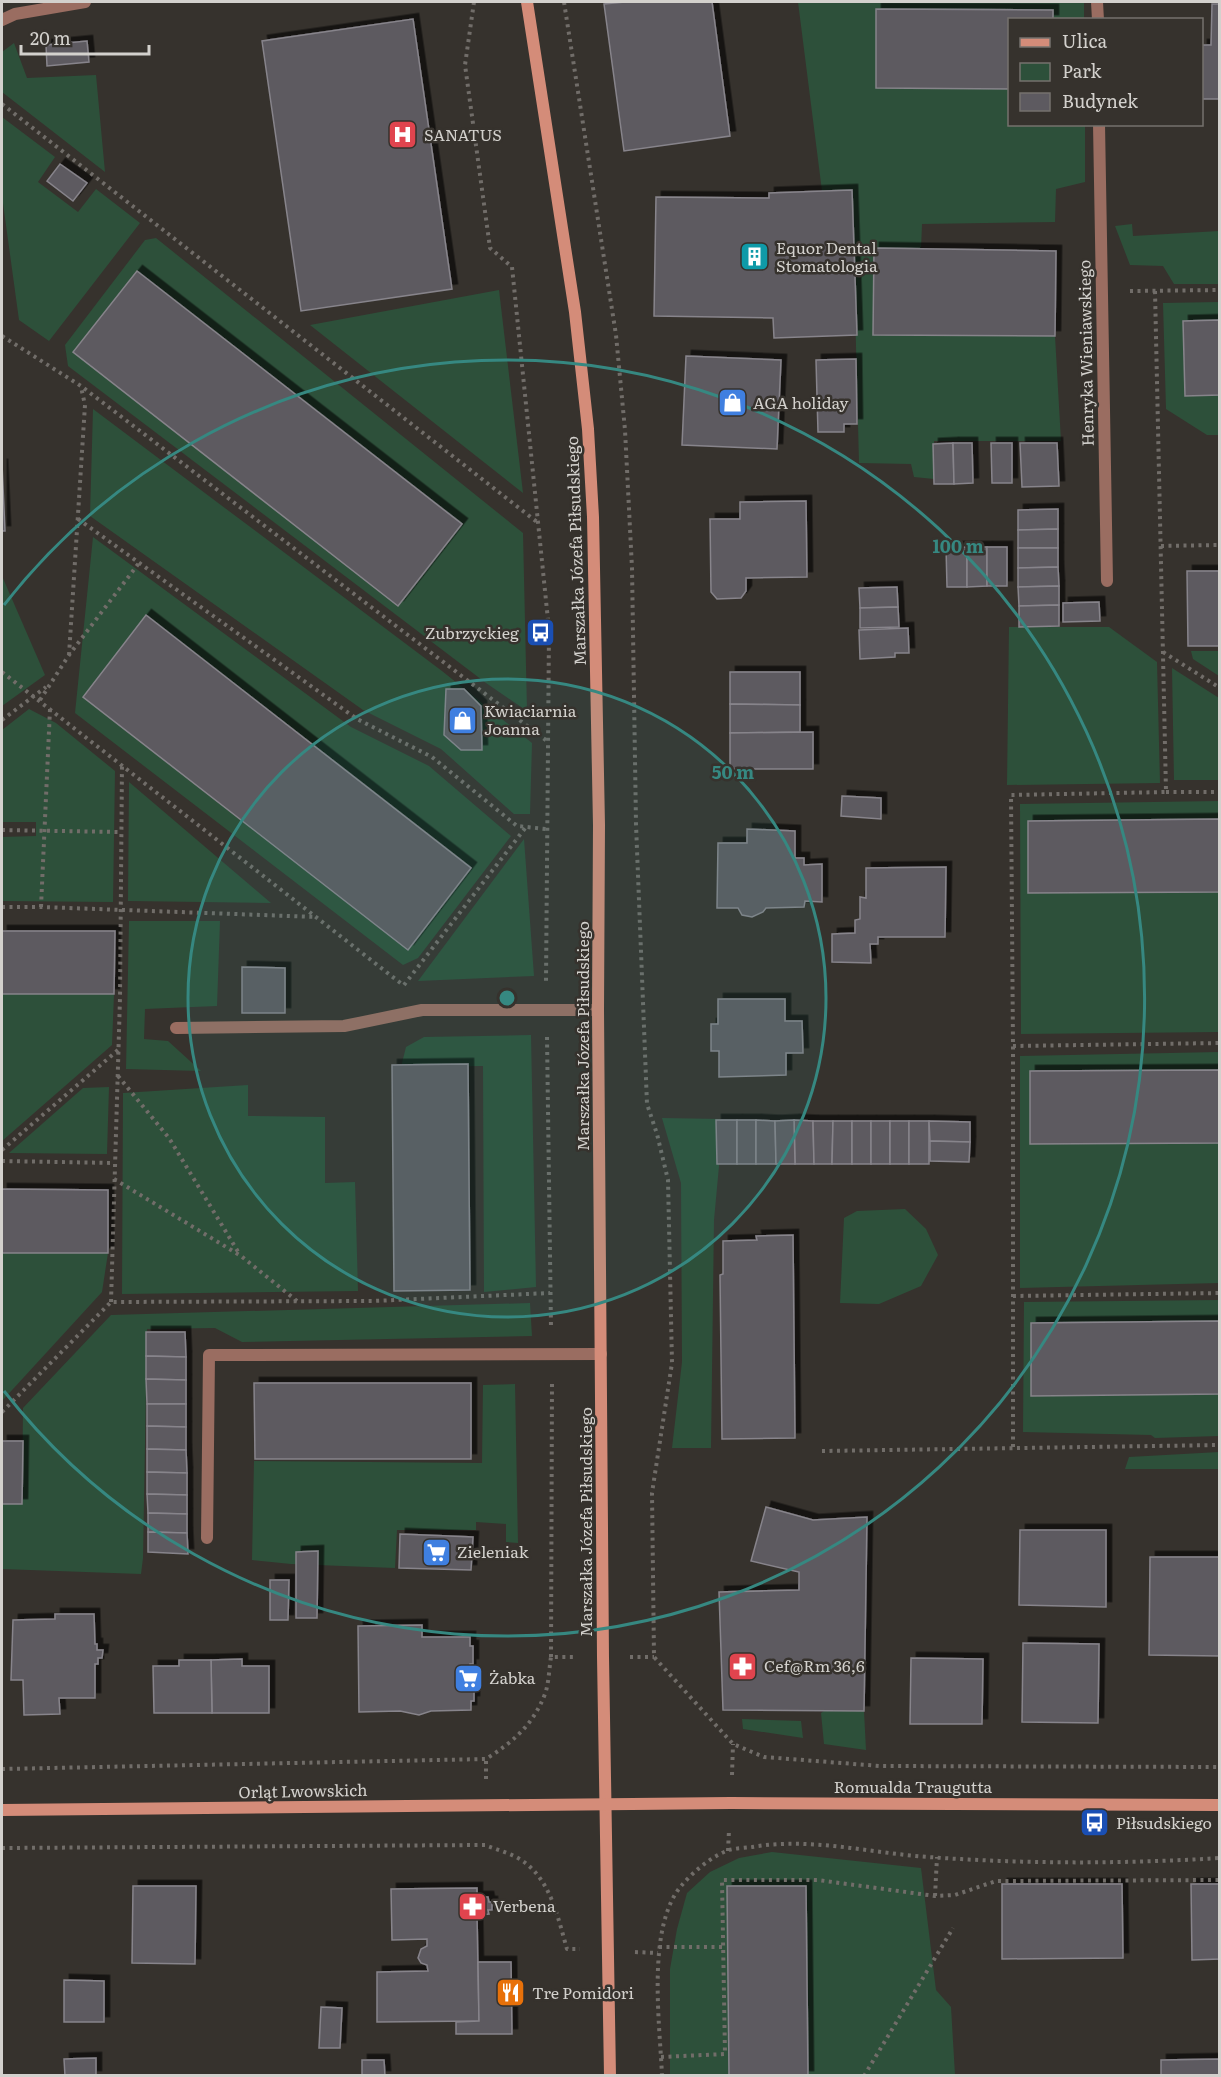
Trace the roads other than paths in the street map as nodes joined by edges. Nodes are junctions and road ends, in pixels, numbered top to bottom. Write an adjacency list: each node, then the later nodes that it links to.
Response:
1 (85, 2): 5 (street)
2 (527, 2): 8 (street, Marszałka Józefa Piłsudskiego)
3 (1097, 2): 4 (street)
4 (1098, 18)
5 (2, 20)
6 (1099, 126): 7 (street, Henryka Wieniawskiego)
7 (1107, 581)
8 (598, 1010): 9 (street); 10 (street, Marszałka Józefa Piłsudskiego)
9 (176, 1028)
10 (601, 1354): 11 (street); 12 (street, Marszałka Józefa Piłsudskiego)
11 (207, 1538)
12 (605, 1804): 13 (street, Romualda Traugutta); 14 (street, Orląt Lwowskich); 15 (street, Marszałka Józefa Piłsudskiego)
13 (1220, 1804)
14 (2, 1810)
15 (610, 2076)

